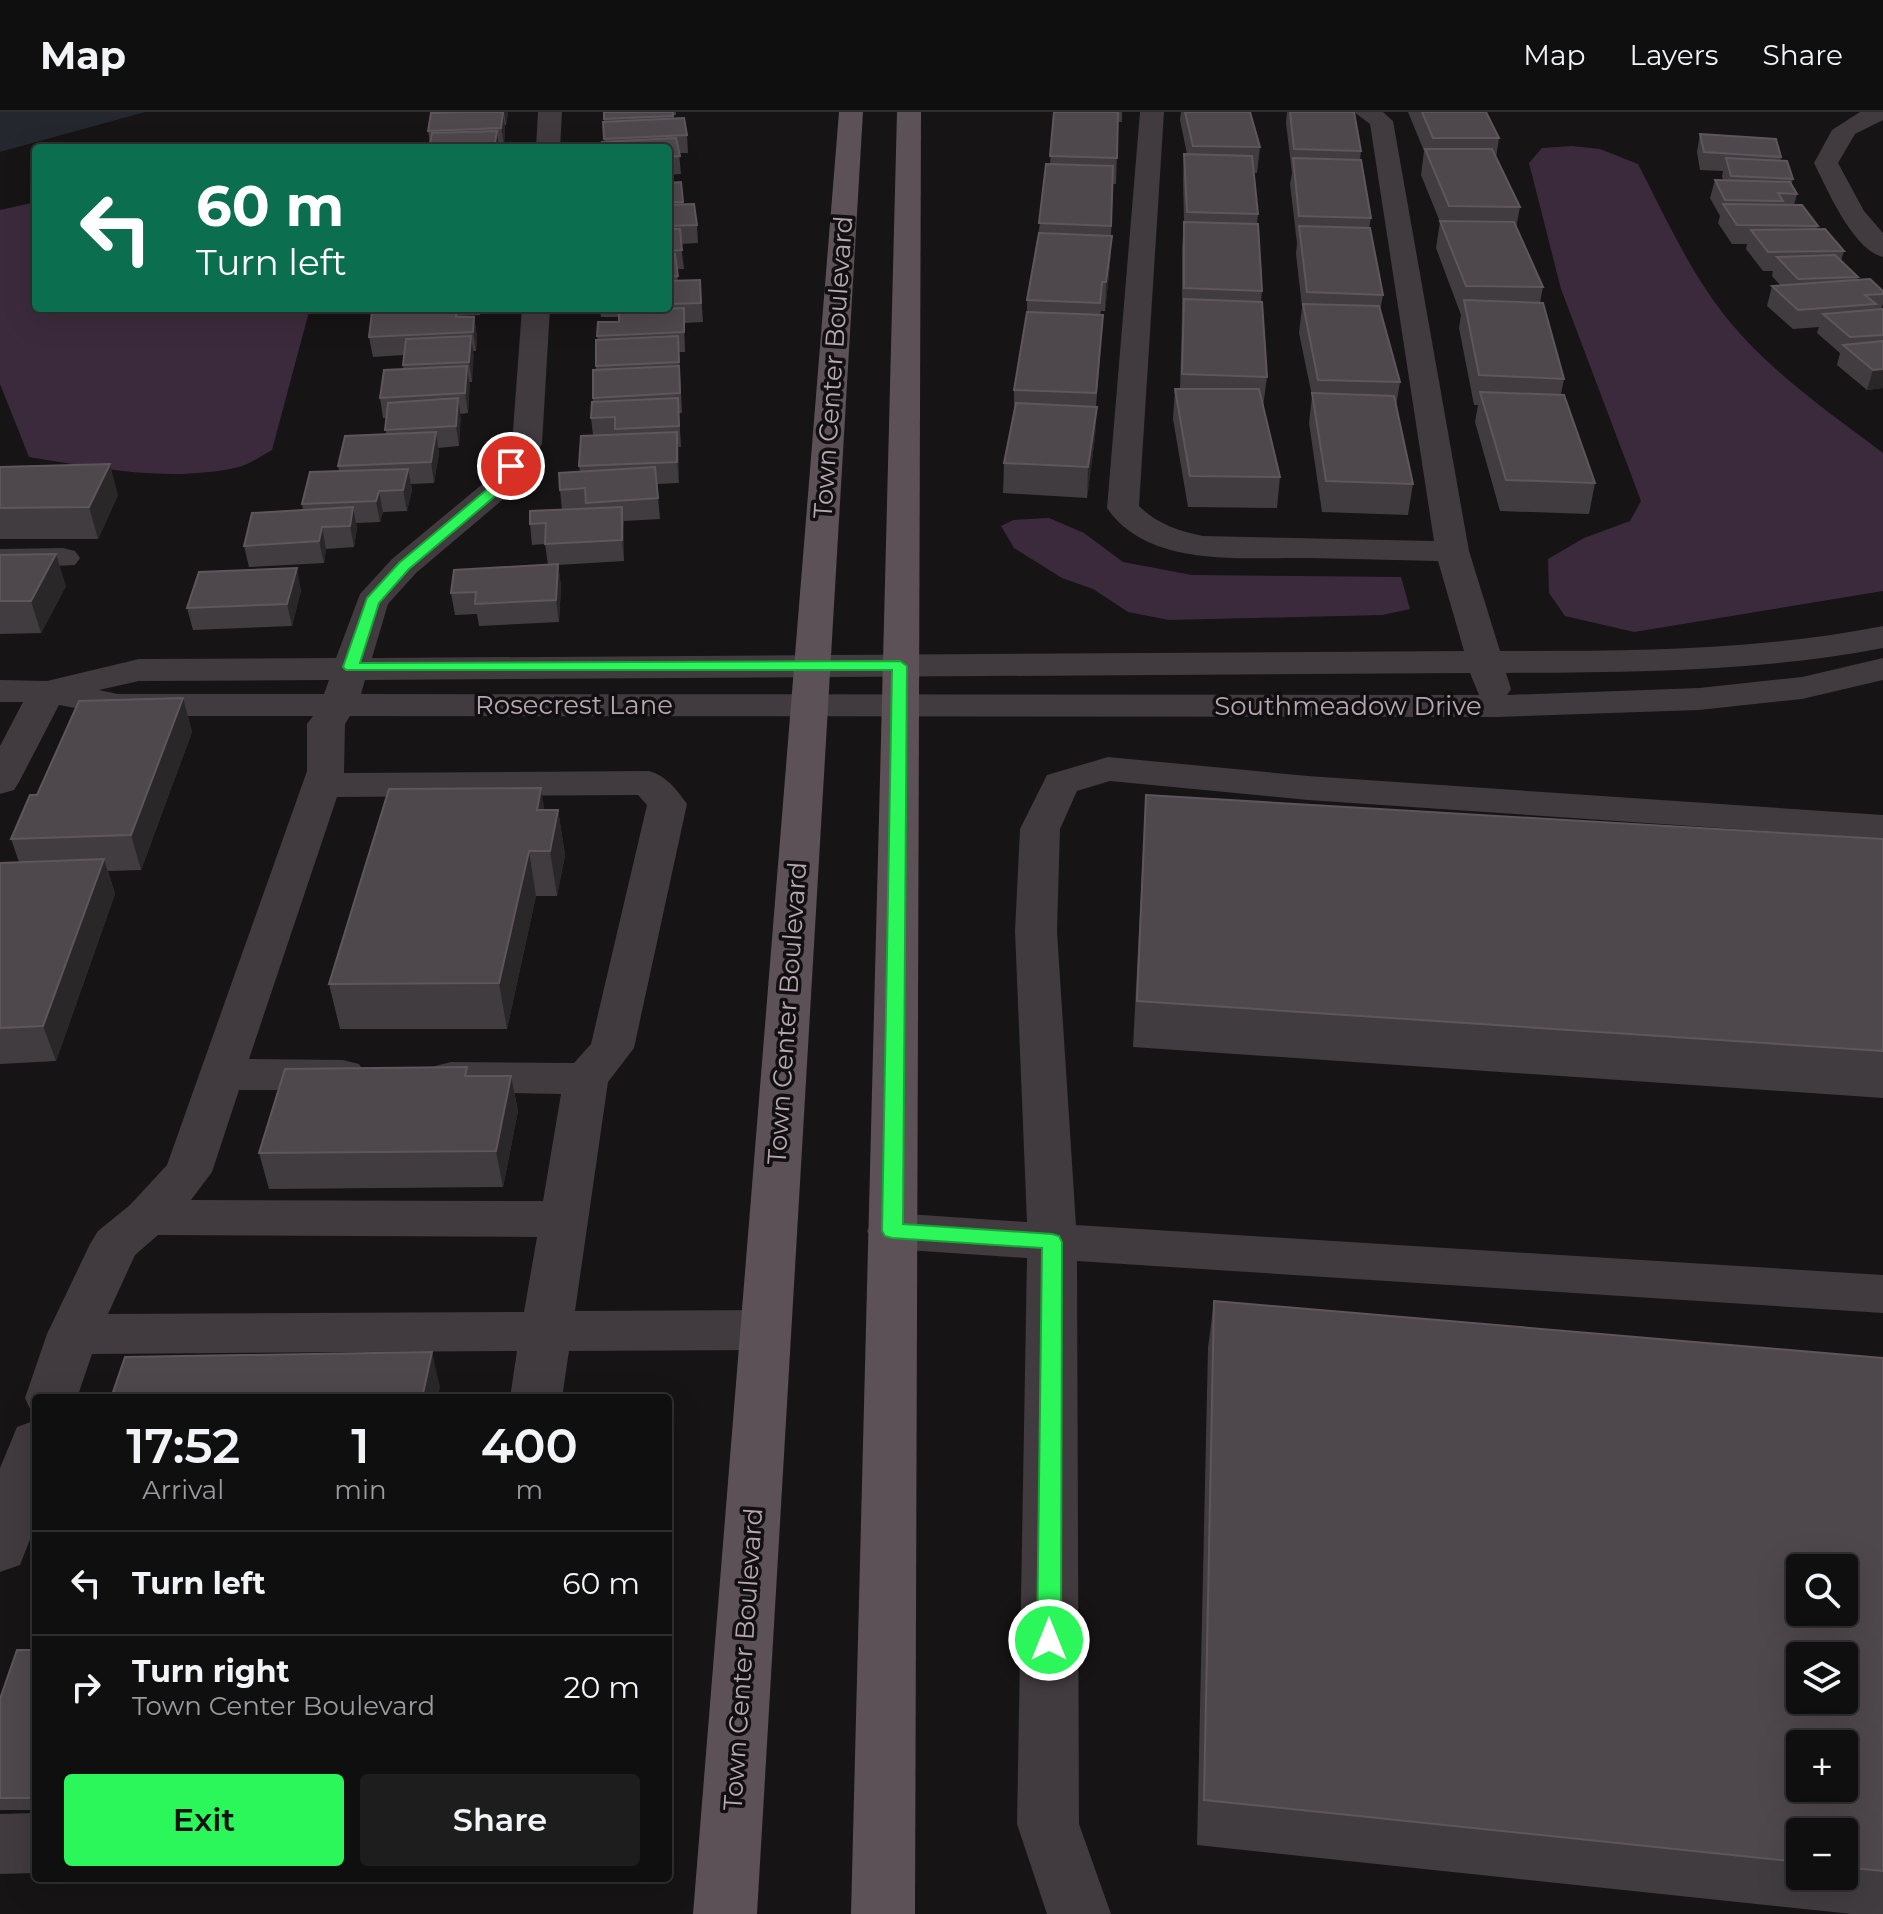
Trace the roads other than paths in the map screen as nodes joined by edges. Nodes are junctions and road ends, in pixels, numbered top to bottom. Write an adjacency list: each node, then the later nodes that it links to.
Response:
1 (550, 112): 7 (street)
2 (851, 112): 17 (main road, Town Center Boulevard)
3 (909, 112): 18 (main road)
4 (1152, 112): 10 (street)
5 (1366, 112): 10 (street)
6 (1883, 112): 8 (street)
7 (548, 144)
8 (1883, 249)
9 (536, 312): 16 (street)
10 (1452, 551): 14 (street)
11 (63, 558): 12 (street)
12 (0, 559)
13 (1883, 637): 14 (street, Southmeadow Drive)
14 (1485, 664): 18 (street, Southmeadow Drive); 21 (street)
15 (1883, 669): 21 (street, Southmeadow Drive)
16 (345, 686): 17 (street, Rosecrest Lane); 20 (street, Rosecrest Lane); 23 (street)
17 (811, 686): 18 (street, Southmeadow Drive); 32 (main road, Town Center Boulevard)
18 (900, 686): 21 (street, Southmeadow Drive); 29 (main road)
19 (0, 691): 20 (street, Rosecrest Lane)
20 (47, 692): 22 (street)
21 (1498, 706)
22 (0, 782)
23 (321, 785): 25 (street); 26 (street)
24 (1883, 827): 30 (street)
25 (222, 1074): 26 (street); 27 (street)
26 (586, 1079): 28 (street)
27 (147, 1217): 28 (street); 34 (street)
28 (565, 1219): 33 (street)
29 (892, 1231): 30 (street); 42 (main road)
30 (1052, 1242): 31 (street); 43 (street)
31 (1883, 1294)
32 (765, 1330): 33 (street); 41 (main road, Town Center Boulevard)
33 (548, 1331): 34 (street); 36 (street)
34 (73, 1334): 35 (street)
35 (52, 1394)
36 (537, 1394)
37 (32, 1454): 38 (street)
38 (0, 1548)
39 (32, 1843): 40 (street)
40 (0, 1844)
41 (725, 1914)
42 (883, 1914)
43 (1079, 1914)

